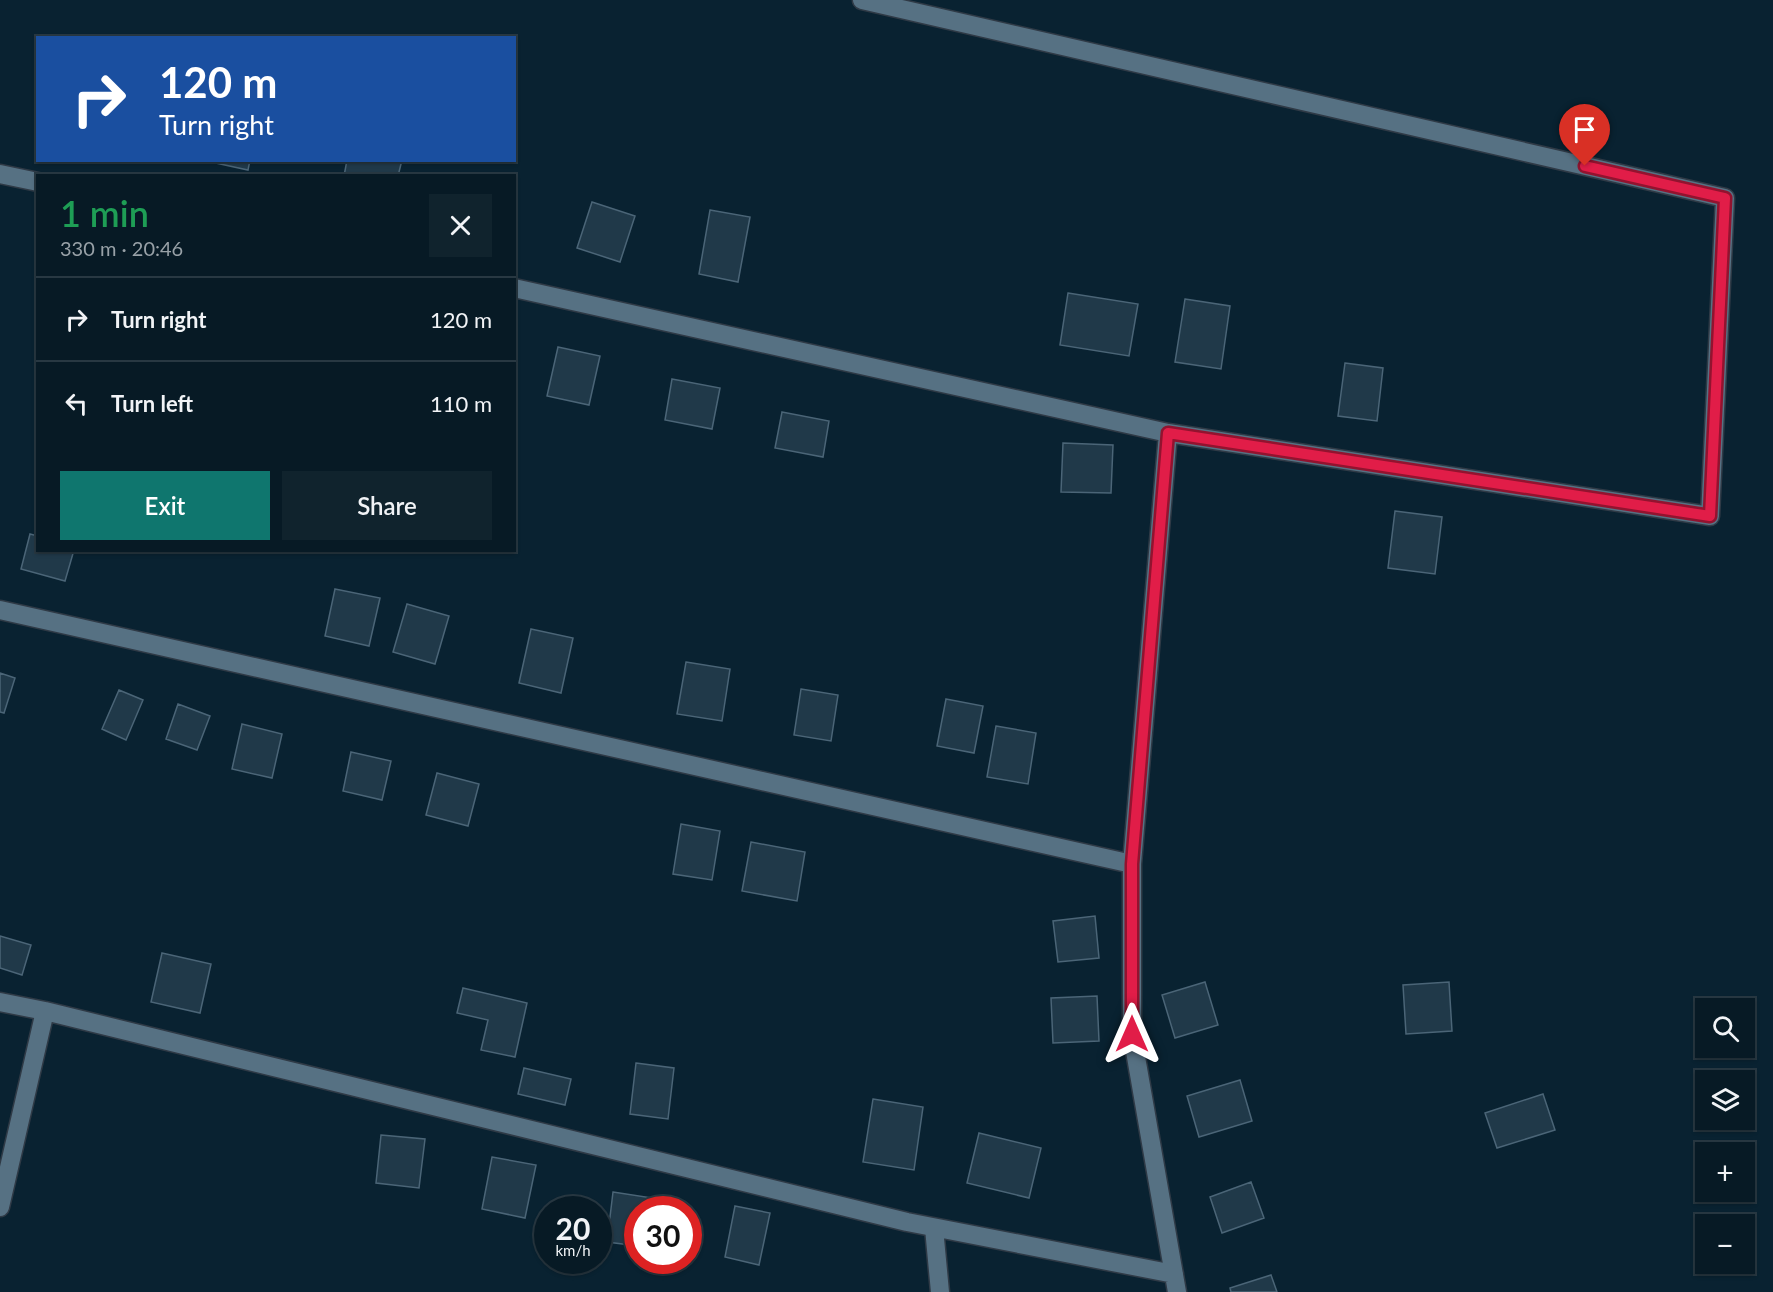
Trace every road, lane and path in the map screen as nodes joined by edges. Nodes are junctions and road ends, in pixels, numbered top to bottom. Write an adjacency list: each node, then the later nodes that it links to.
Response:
1 (862, 0): 5 (street)
2 (0, 174): 3 (street)
3 (36, 182)
4 (516, 288): 5 (street)
5 (1168, 433): 7 (street)
6 (0, 610): 7 (street)
7 (1132, 864): 12 (street)
8 (0, 1002): 9 (street)
9 (45, 1011): 10 (street); 11 (street)
10 (0, 1207)
11 (934, 1228): 12 (street); 13 (street)
12 (1175, 1283)
13 (940, 1292)

